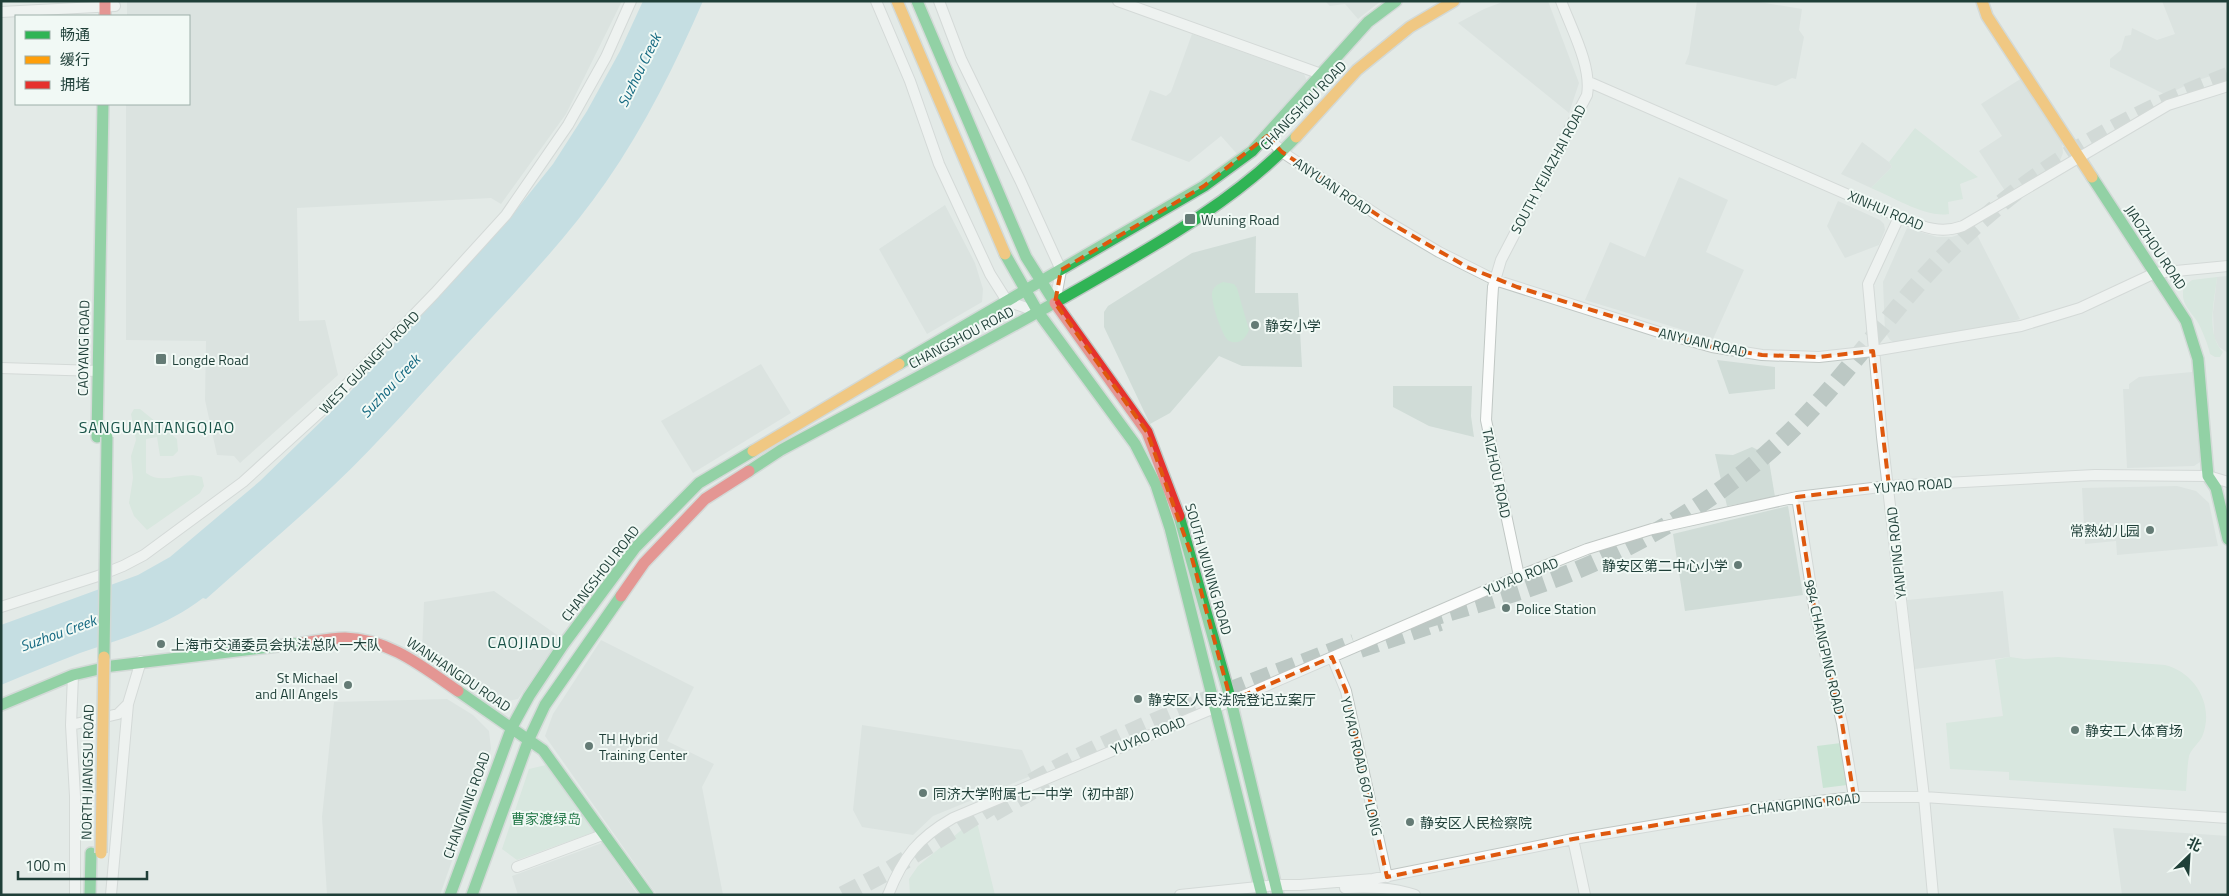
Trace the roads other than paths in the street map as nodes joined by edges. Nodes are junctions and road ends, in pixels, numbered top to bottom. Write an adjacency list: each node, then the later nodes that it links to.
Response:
1 (632, 1): 41 (street, WEST GUANGFU ROAD)
2 (876, 1): 28 (street)
3 (897, 1): 27 (main road)
4 (917, 1): 26 (main road)
5 (939, 1): 23 (street)
6 (1118, 1): 13 (street)
7 (1396, 1): 13 (main road, CHANGSHOU ROAD)
8 (1454, 1): 19 (main road, CHANGSHOU ROAD)
9 (1561, 1): 14 (street)
10 (1982, 1): 20 (main road, JIAOZHOU ROAD)
11 (110, 8): 12 (street)
12 (1, 12)
13 (1321, 74): 18 (main road, CHANGSHOU ROAD)
14 (1589, 82): 21 (street, XINHUI ROAD); 25 (street, SOUTH YEJIAZHAI ROAD)
15 (2228, 86): 20 (street, XINHUI ROAD)
16 (103, 105): 33 (main road, CAOYANG ROAD)
17 (113, 105): 34 (main road, CAOYANG ROAD)
18 (1270, 140): 19 (street, ANYUAN ROAD); 23 (main road, CHANGSHOU ROAD)
19 (1282, 152): 25 (street, ANYUAN ROAD); 29 (main road, CHANGSHOU ROAD)
20 (2079, 157): 21 (street, XINHUI ROAD); 24 (main road, JIAOZHOU ROAD)
21 (1899, 217): 31 (street, YANPING ROAD)
22 (2228, 266): 24 (street, ANYUAN ROAD)
23 (1061, 270): 26 (main road, CHANGSHOU ROAD); 29 (street)
24 (2155, 273): 31 (street, ANYUAN ROAD); 35 (main road, JIAOZHOU ROAD)
25 (1495, 280): 31 (street, ANYUAN ROAD); 40 (street, TAIZHOU ROAD)
26 (1040, 282): 27 (main road, CHANGSHOU ROAD); 29 (main road, SOUTH WUNING ROAD)
27 (1025, 291): 28 (main road, CHANGSHOU ROAD); 30 (main road)
28 (1007, 301): 30 (street); 51 (main road, CHANGSHOU ROAD)
29 (1055, 303): 30 (main road, CHANGSHOU ROAD); 46 (main road, SOUTH WUNING ROAD)
30 (1038, 312): 49 (main road, SOUTH WUNING ROAD); 52 (main road, CHANGSHOU ROAD)
31 (1874, 351): 37 (street, YANPING ROAD)
32 (1, 368): 33 (street)
33 (98, 371): 34 (main road, CAOYANG ROAD)
34 (102, 437): 45 (main road, CAOYANG ROAD)
35 (2208, 476): 36 (street, YUYAO ROAD); 37 (street, YUYAO ROAD); 39 (main road, JIAOZHOU ROAD)
36 (2228, 482)
37 (1889, 486): 38 (street, YUYAO ROAD); 54 (street, YANPING ROAD)
38 (1797, 497): 40 (street, YUYAO ROAD); 53 (street, 984 CHANGPING ROAD)
39 (2228, 539)
40 (1520, 576): 42 (street, YUYAO ROAD)
41 (1, 607)
42 (1332, 657): 46 (street, YUYAO ROAD); 60 (street, YUYAO ROAD 607 LONG)
43 (141, 661): 44 (main road, WANHANGDU ROAD); 47 (street); 51 (main road, WANHANGDU ROAD)
44 (73, 675): 48 (main road, WANHANGDU ROAD); 50 (street)
45 (99, 680): 58 (main road, NORTH JIANGSU ROAD)
46 (1231, 701): 49 (street, YUYAO ROAD); 61 (main road, SOUTH WUNING ROAD)
47 (128, 704): 50 (street); 66 (street)
48 (1, 705)
49 (1214, 708): 62 (main road, SOUTH WUNING ROAD); 70 (street, YUYAO ROAD)
50 (71, 724): 63 (street)
51 (512, 727): 52 (main road, WANHANGDU ROAD); 67 (main road, CHANGNING ROAD)
52 (529, 739): 56 (main road, WANHANGDU ROAD); 68 (main road)
53 (1854, 796): 54 (street, CHANGPING ROAD); 57 (street, CHANGPING ROAD)
54 (1924, 797): 55 (street, CHANGPING ROAD); 74 (street, YANPING ROAD)
55 (2228, 818)
56 (605, 834): 59 (street); 69 (main road, WANHANGDU ROAD)
57 (1573, 838): 60 (street, CHANGPING ROAD); 73 (street)
58 (96, 853): 64 (main road, NORTH JIANGSU ROAD); 65 (main road, NORTH JIANGSU ROAD)
59 (517, 867)
60 (1388, 876): 61 (street, CHANGPING ROAD)
61 (1277, 889): 62 (street); 72 (street)
62 (1262, 891): 71 (street)
63 (75, 895)
64 (90, 895)
65 (100, 895)
66 (112, 895)
67 (450, 895)
68 (472, 895)
69 (648, 895)
70 (888, 895)
71 (1180, 895)
72 (1415, 895)
73 (1585, 895)
74 (1933, 895)

